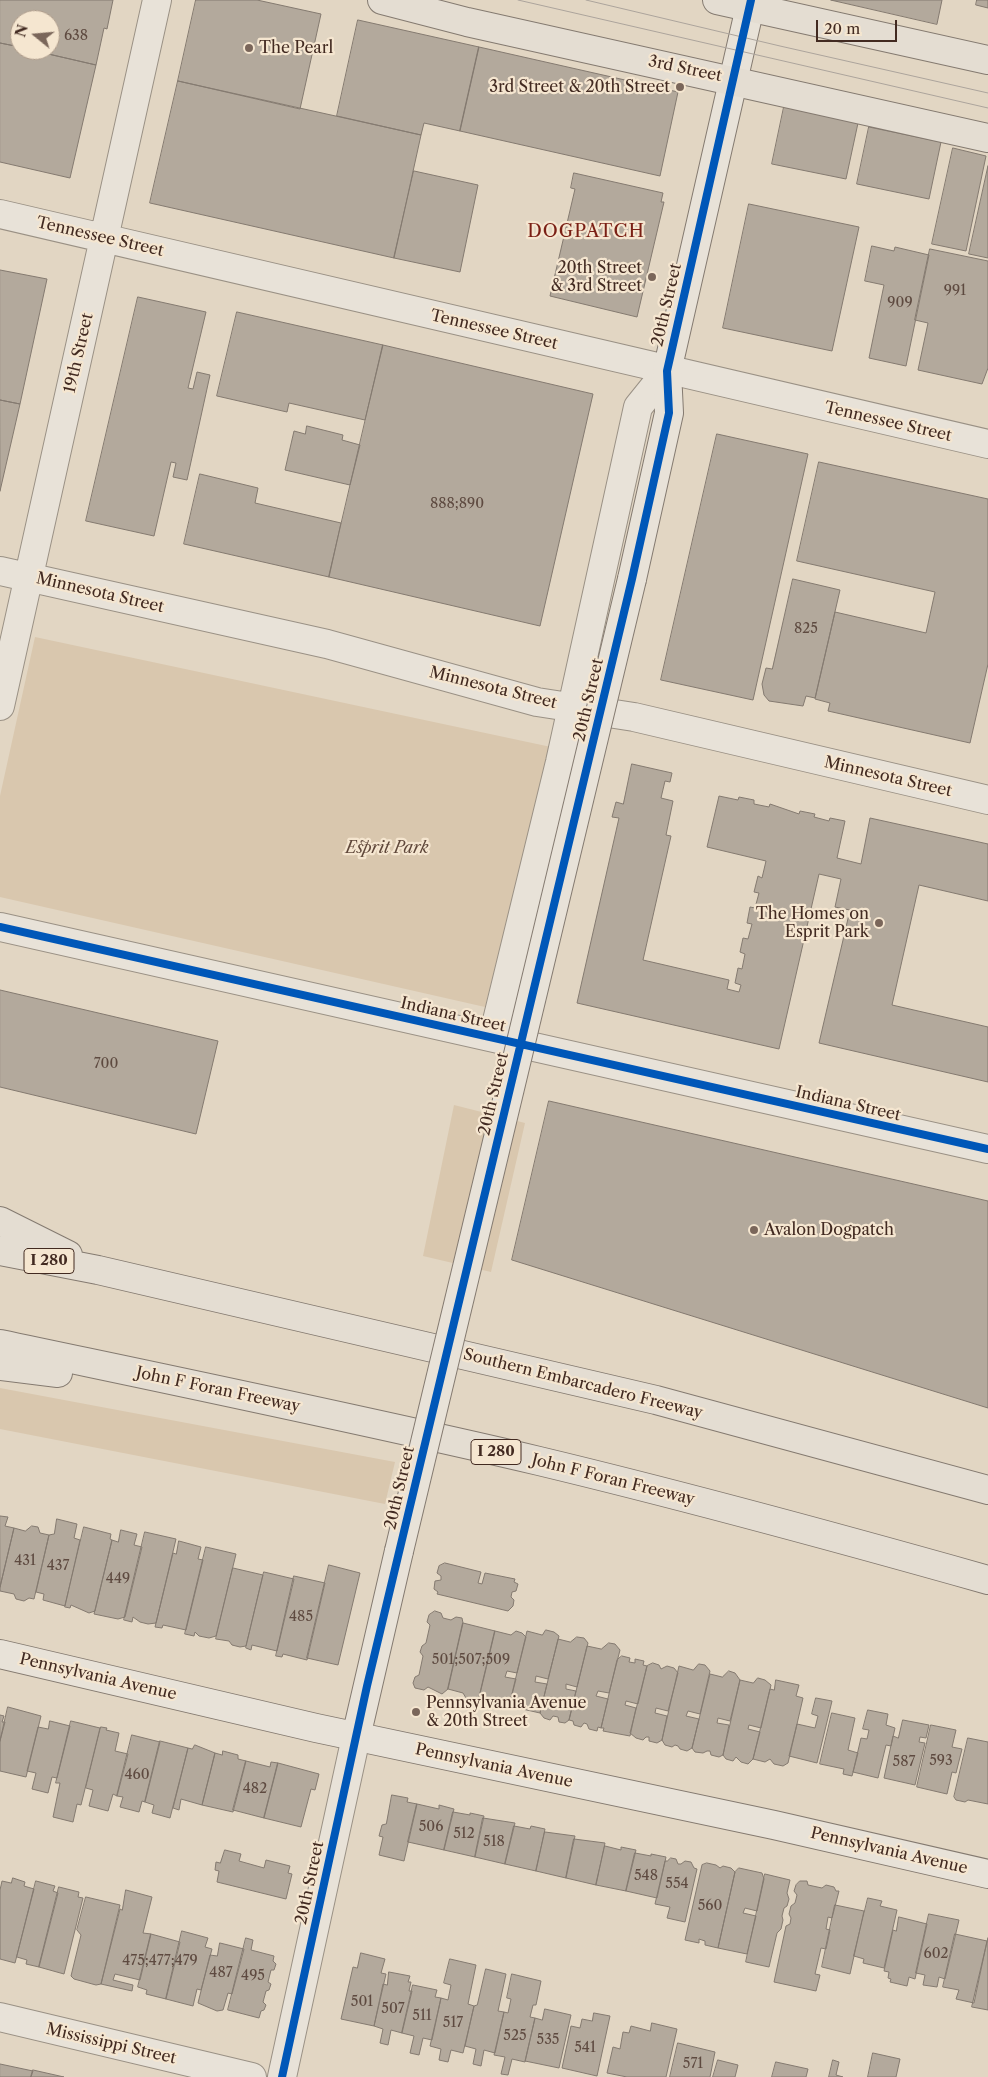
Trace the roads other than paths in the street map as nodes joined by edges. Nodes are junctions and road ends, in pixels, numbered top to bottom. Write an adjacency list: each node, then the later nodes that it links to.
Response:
1 (157, 0): 9 (street, 19th Street)
2 (382, 0): 6 (main road, 3rd Street)
3 (717, 0): 4 (main road)
4 (750, 3): 5 (main road); 6 (street, 20th Street)
5 (988, 60)
6 (732, 80): 7 (main road, 3rd Street); 10 (street, 20th Street)
7 (988, 138)
8 (0, 214): 9 (street, Tennessee Street)
9 (105, 238): 10 (street, Tennessee Street); 13 (street, 19th Street)
10 (667, 371): 11 (street, Tennessee Street); 15 (street, 20th Street); 29 (street, 20th Street, bridge)
11 (988, 444)
12 (0, 571): 13 (street, Minnesota Street)
13 (29, 577): 14 (street, 19th Street); 15 (street, Minnesota Street)
14 (0, 706)
15 (572, 707): 16 (street, Minnesota Street); 18 (street, 20th Street)
16 (988, 800)
17 (0, 927): 18 (street, Indiana Street)
18 (493, 1037): 19 (street, Indiana Street)
19 (988, 1149)
20 (0, 1221): 22 (main road)
21 (0, 1251): 22 (main road, Southern Embarcadero Freeway / I 280)
22 (98, 1270): 26 (main road, Southern Embarcadero Freeway / I 280)
23 (0, 1344): 25 (main road, John F Foran Freeway / I 280)
24 (0, 1366): 25 (main road)
25 (260, 1399): 27 (main road, John F Foran Freeway / I 280)
26 (988, 1490)
27 (988, 1580)
28 (0, 1654): 29 (street, Pennsylvania Avenue)
29 (356, 1737): 30 (street, Pennsylvania Avenue); 33 (street, 20th Street)
30 (988, 1874)
31 (0, 2017): 32 (street, Mississippi Street)
32 (252, 2077)
33 (282, 2077)

